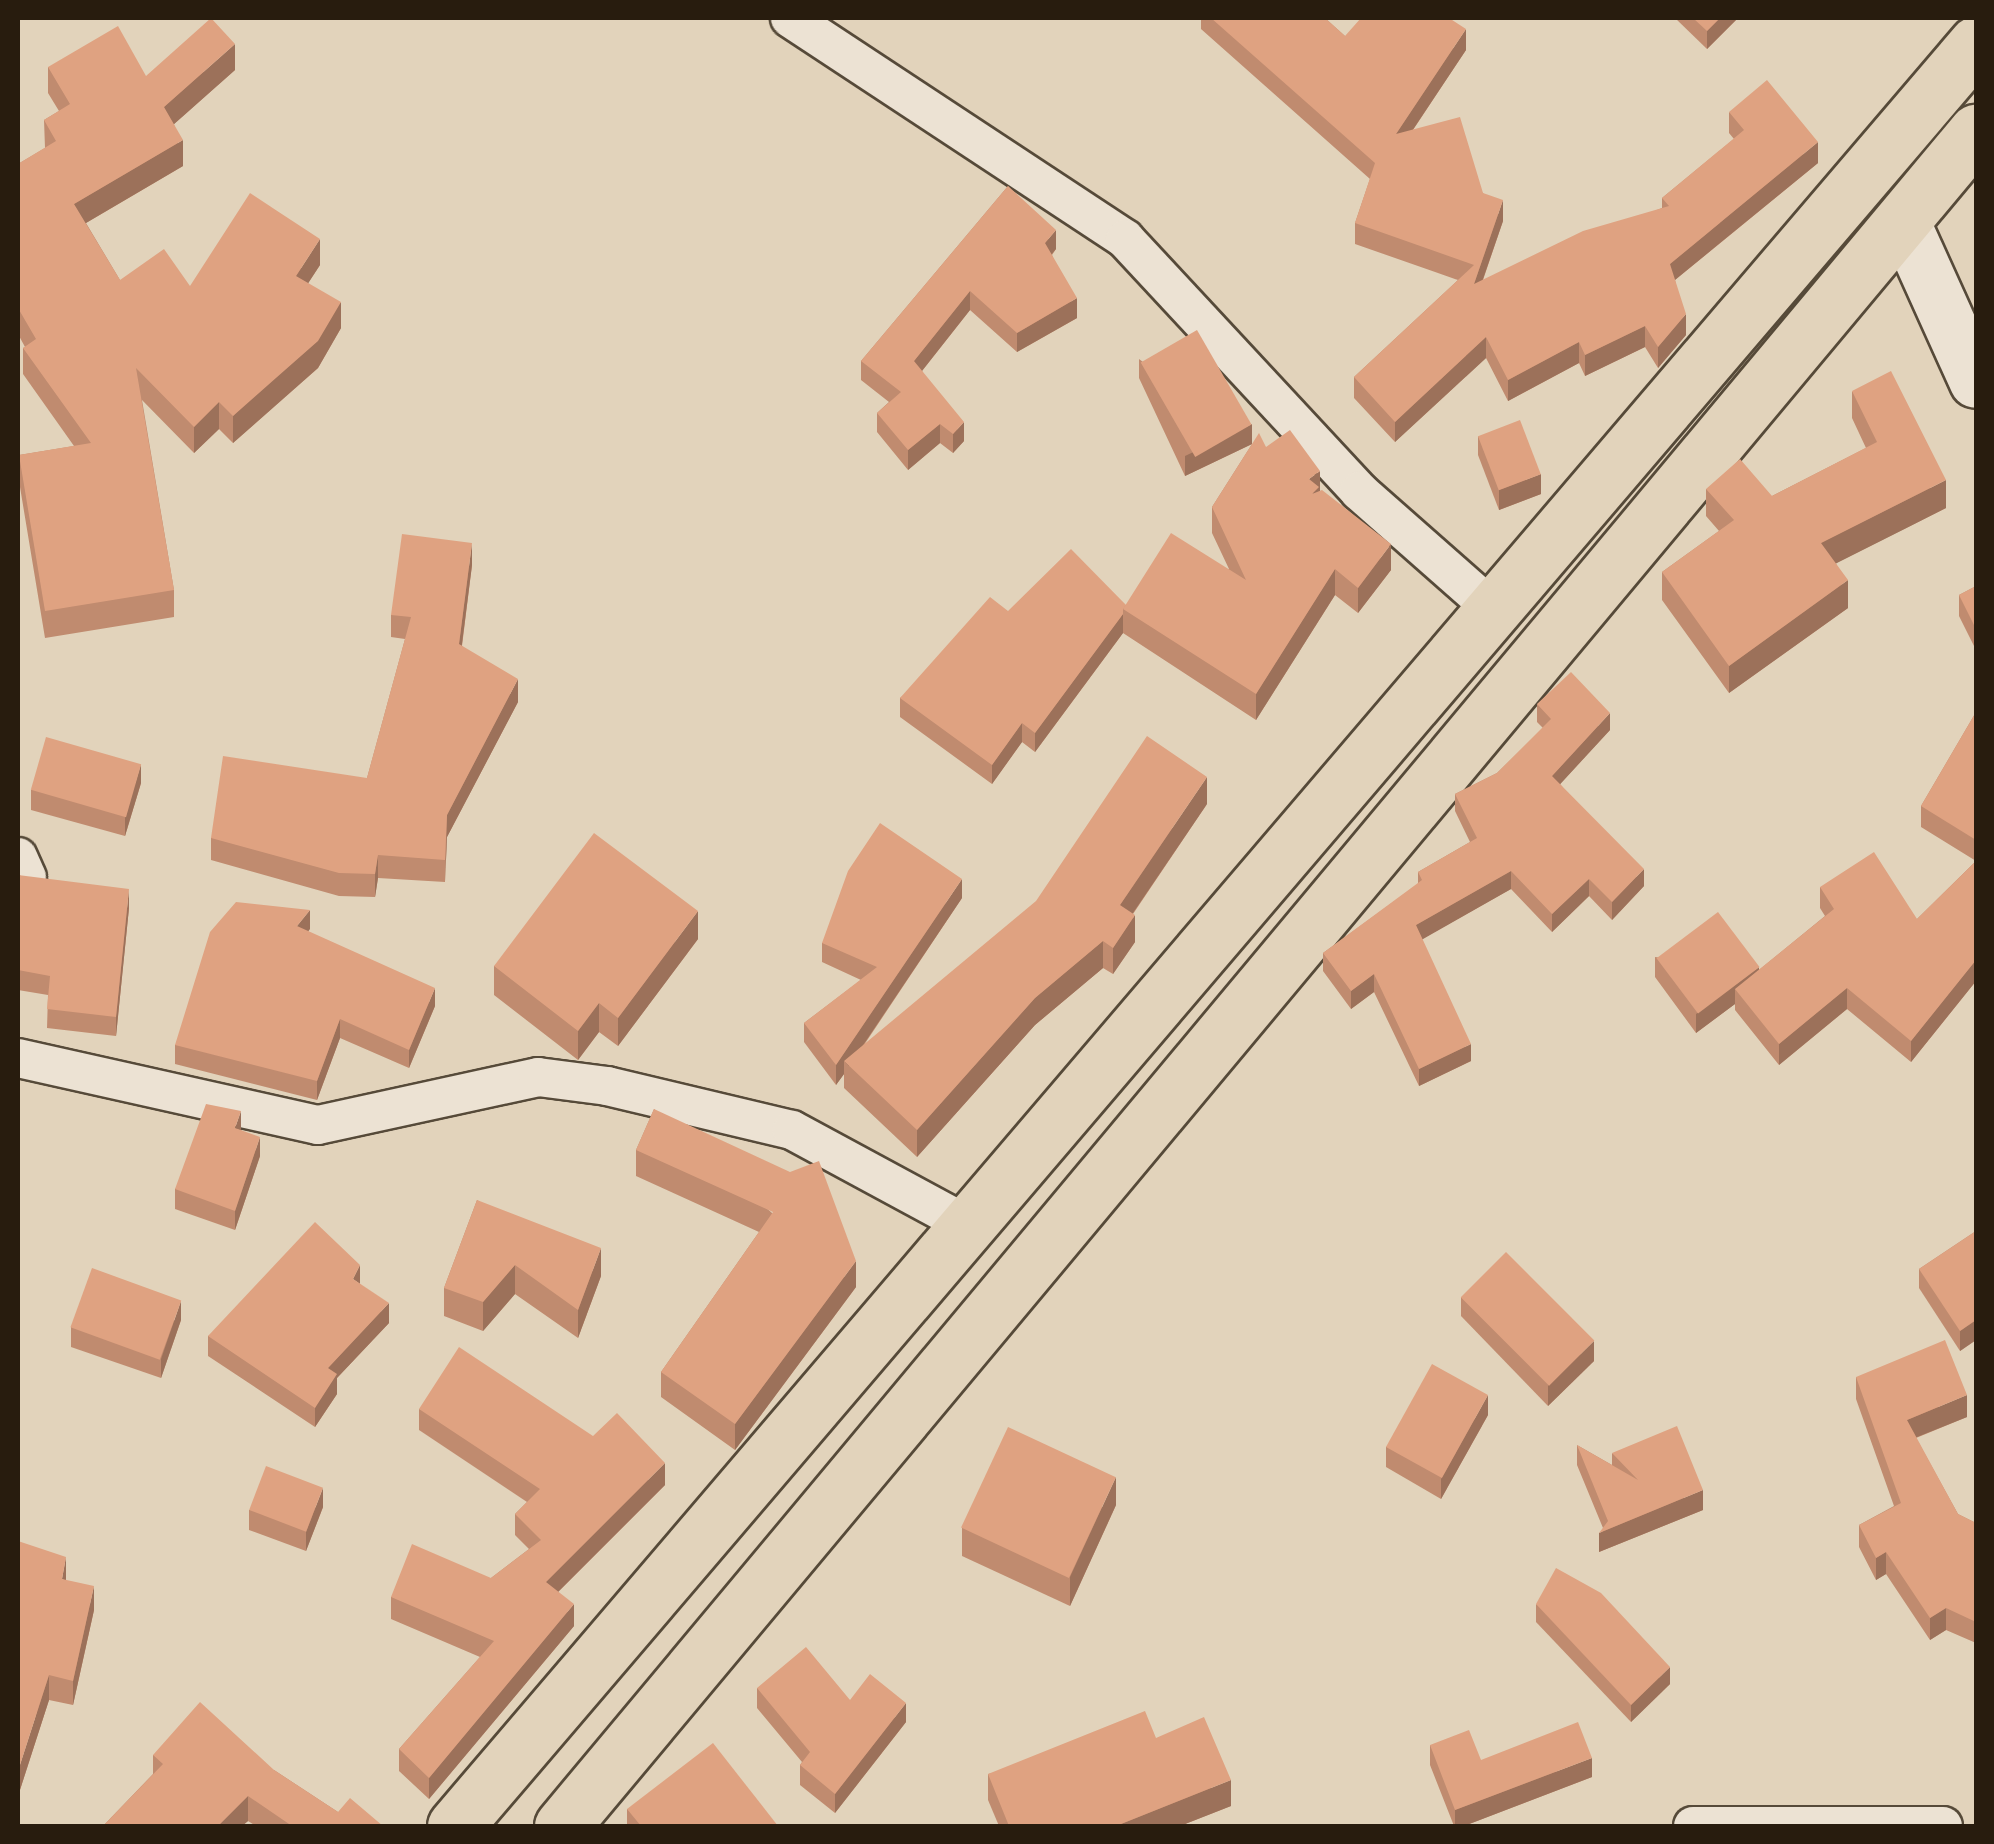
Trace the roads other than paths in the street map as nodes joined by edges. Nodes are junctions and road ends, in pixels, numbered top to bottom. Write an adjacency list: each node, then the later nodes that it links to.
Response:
1 (790, 18): 6 (street)
2 (1976, 44): 6 (main road)
3 (1976, 132): 4 (main road)
4 (1905, 224): 5 (street); 8 (main road)
5 (1976, 382)
6 (1493, 609): 7 (main road)
7 (1408, 708): 8 (main road); 10 (main road)
8 (1465, 754): 12 (main road)
9 (18, 1058): 10 (street)
10 (964, 1223): 11 (main road)
11 (455, 1826)
12 (562, 1826)
13 (1693, 1826): 14 (street)
14 (1943, 1826)

